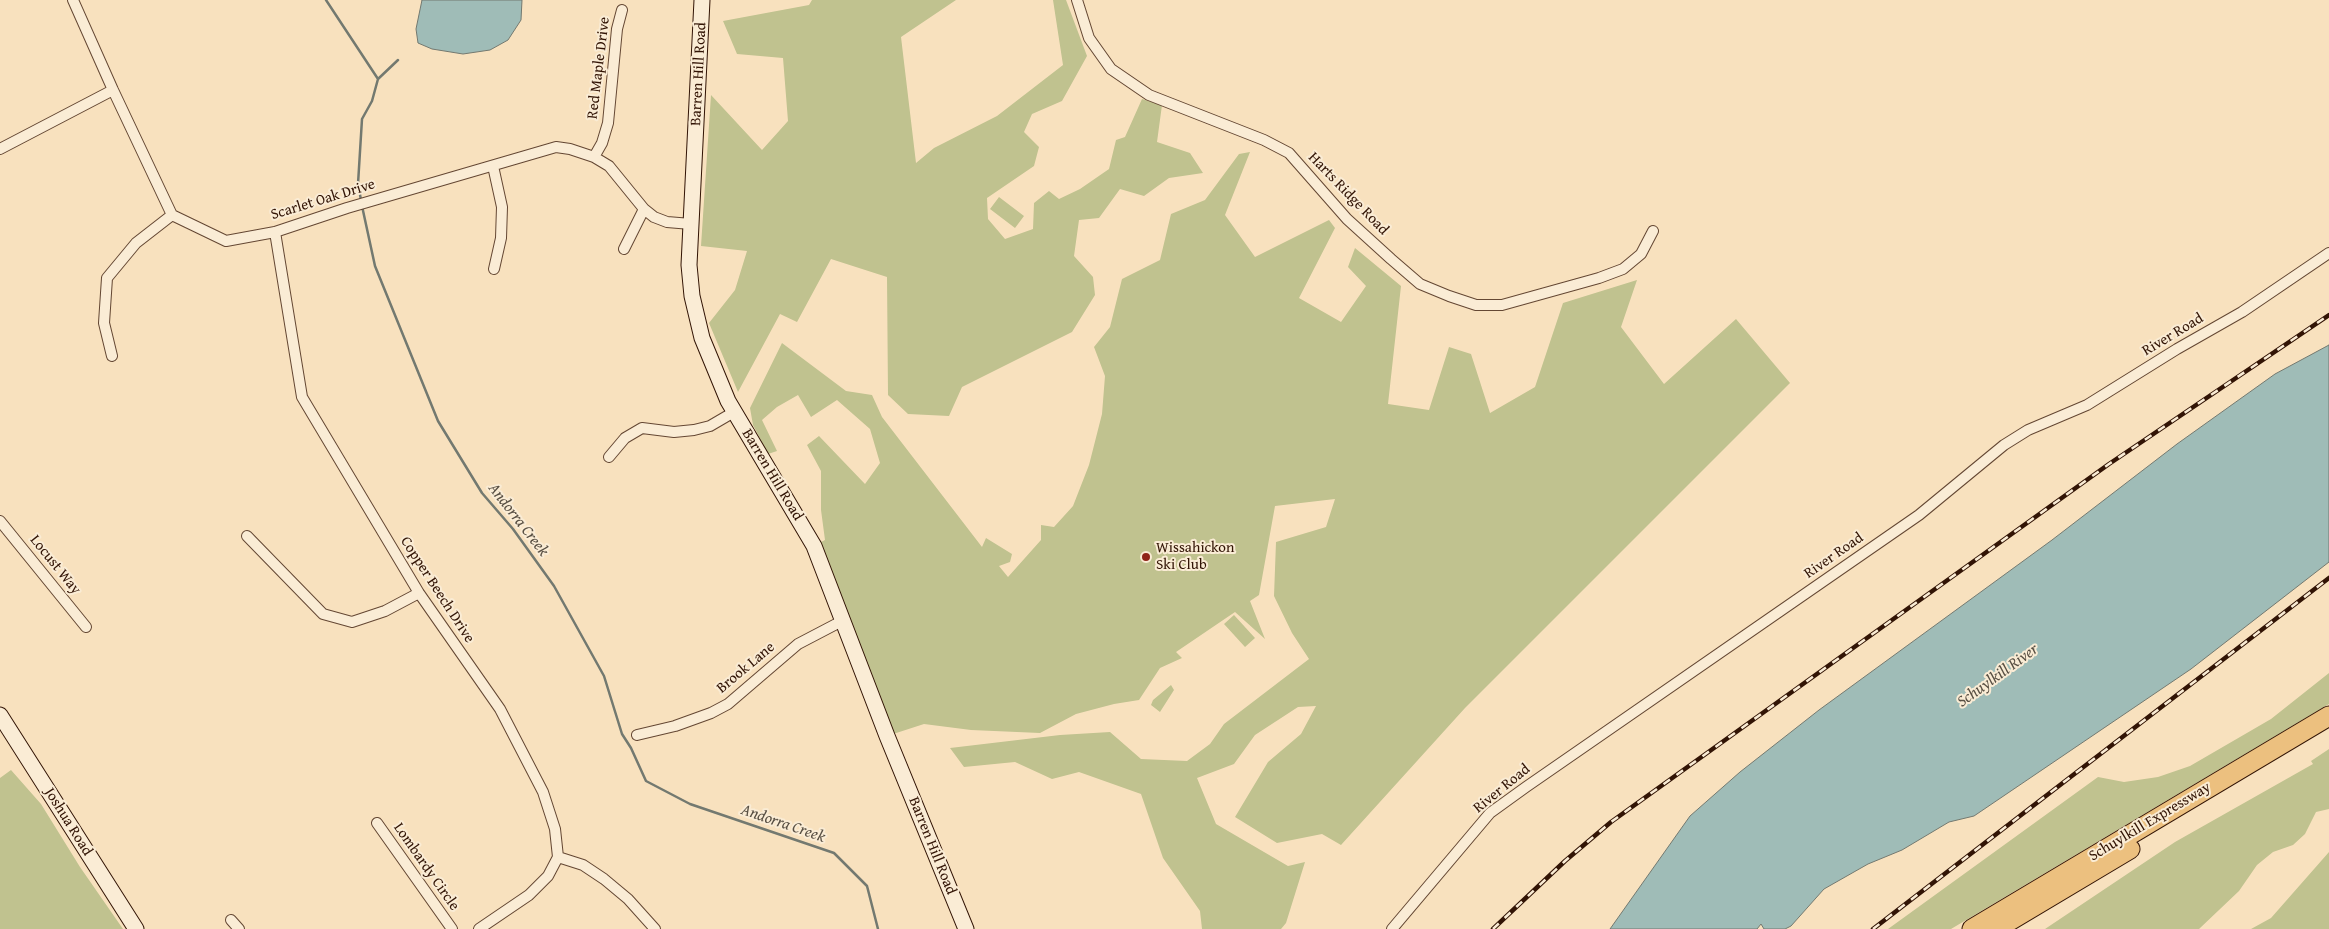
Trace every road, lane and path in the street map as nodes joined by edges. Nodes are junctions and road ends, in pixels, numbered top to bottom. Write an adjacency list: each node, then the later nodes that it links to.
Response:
1 (73, 0): 5 (street)
2 (702, 0): 11 (street, Barren Hill Road)
3 (1078, 0): 13 (street, Harts Ridge Road)
4 (622, 10): 7 (street, Red Maple Drive)
5 (113, 90): 6 (street); 10 (street)
6 (0, 149)
7 (594, 157): 8 (street, Scarlet Oak Drive); 9 (street, Scarlet Oak Drive)
8 (493, 166): 12 (street, Scarlet Oak Drive); 16 (street)
9 (644, 209): 11 (street, Scarlet Oak Drive); 14 (street)
10 (172, 215): 12 (street, Scarlet Oak Drive); 17 (street)
11 (691, 224): 18 (street, Barren Hill Road)
12 (275, 232): 22 (street, Copper Beech Drive)
13 (1653, 232)
14 (624, 250)
15 (2329, 253): 38 (street, River Road)
16 (494, 269)
17 (112, 356)
18 (734, 412): 19 (street); 23 (street, Barren Hill Road)
19 (609, 457)
20 (0, 521): 24 (street, Locust Way)
21 (246, 536): 22 (street)
22 (419, 593): 30 (street, Copper Beech Drive)
23 (842, 621): 28 (street, Brook Lane); 37 (street, Barren Hill Road)
24 (86, 627)
25 (0, 715): 32 (street, Joshua Road)
26 (2329, 716): 39 (highway, Schuylkill Expressway)
27 (2329, 729): 40 (highway, Schuylkill Expressway)
28 (637, 735)
29 (376, 823): 34 (street, Lombardy Circle)
30 (558, 857): 35 (street); 36 (street)
31 (231, 920): 33 (street)
32 (136, 929)
33 (239, 929)
34 (452, 929)
35 (479, 929)
36 (654, 929)
37 (966, 929)
38 (1392, 929)
39 (1972, 929)
40 (1996, 929)

